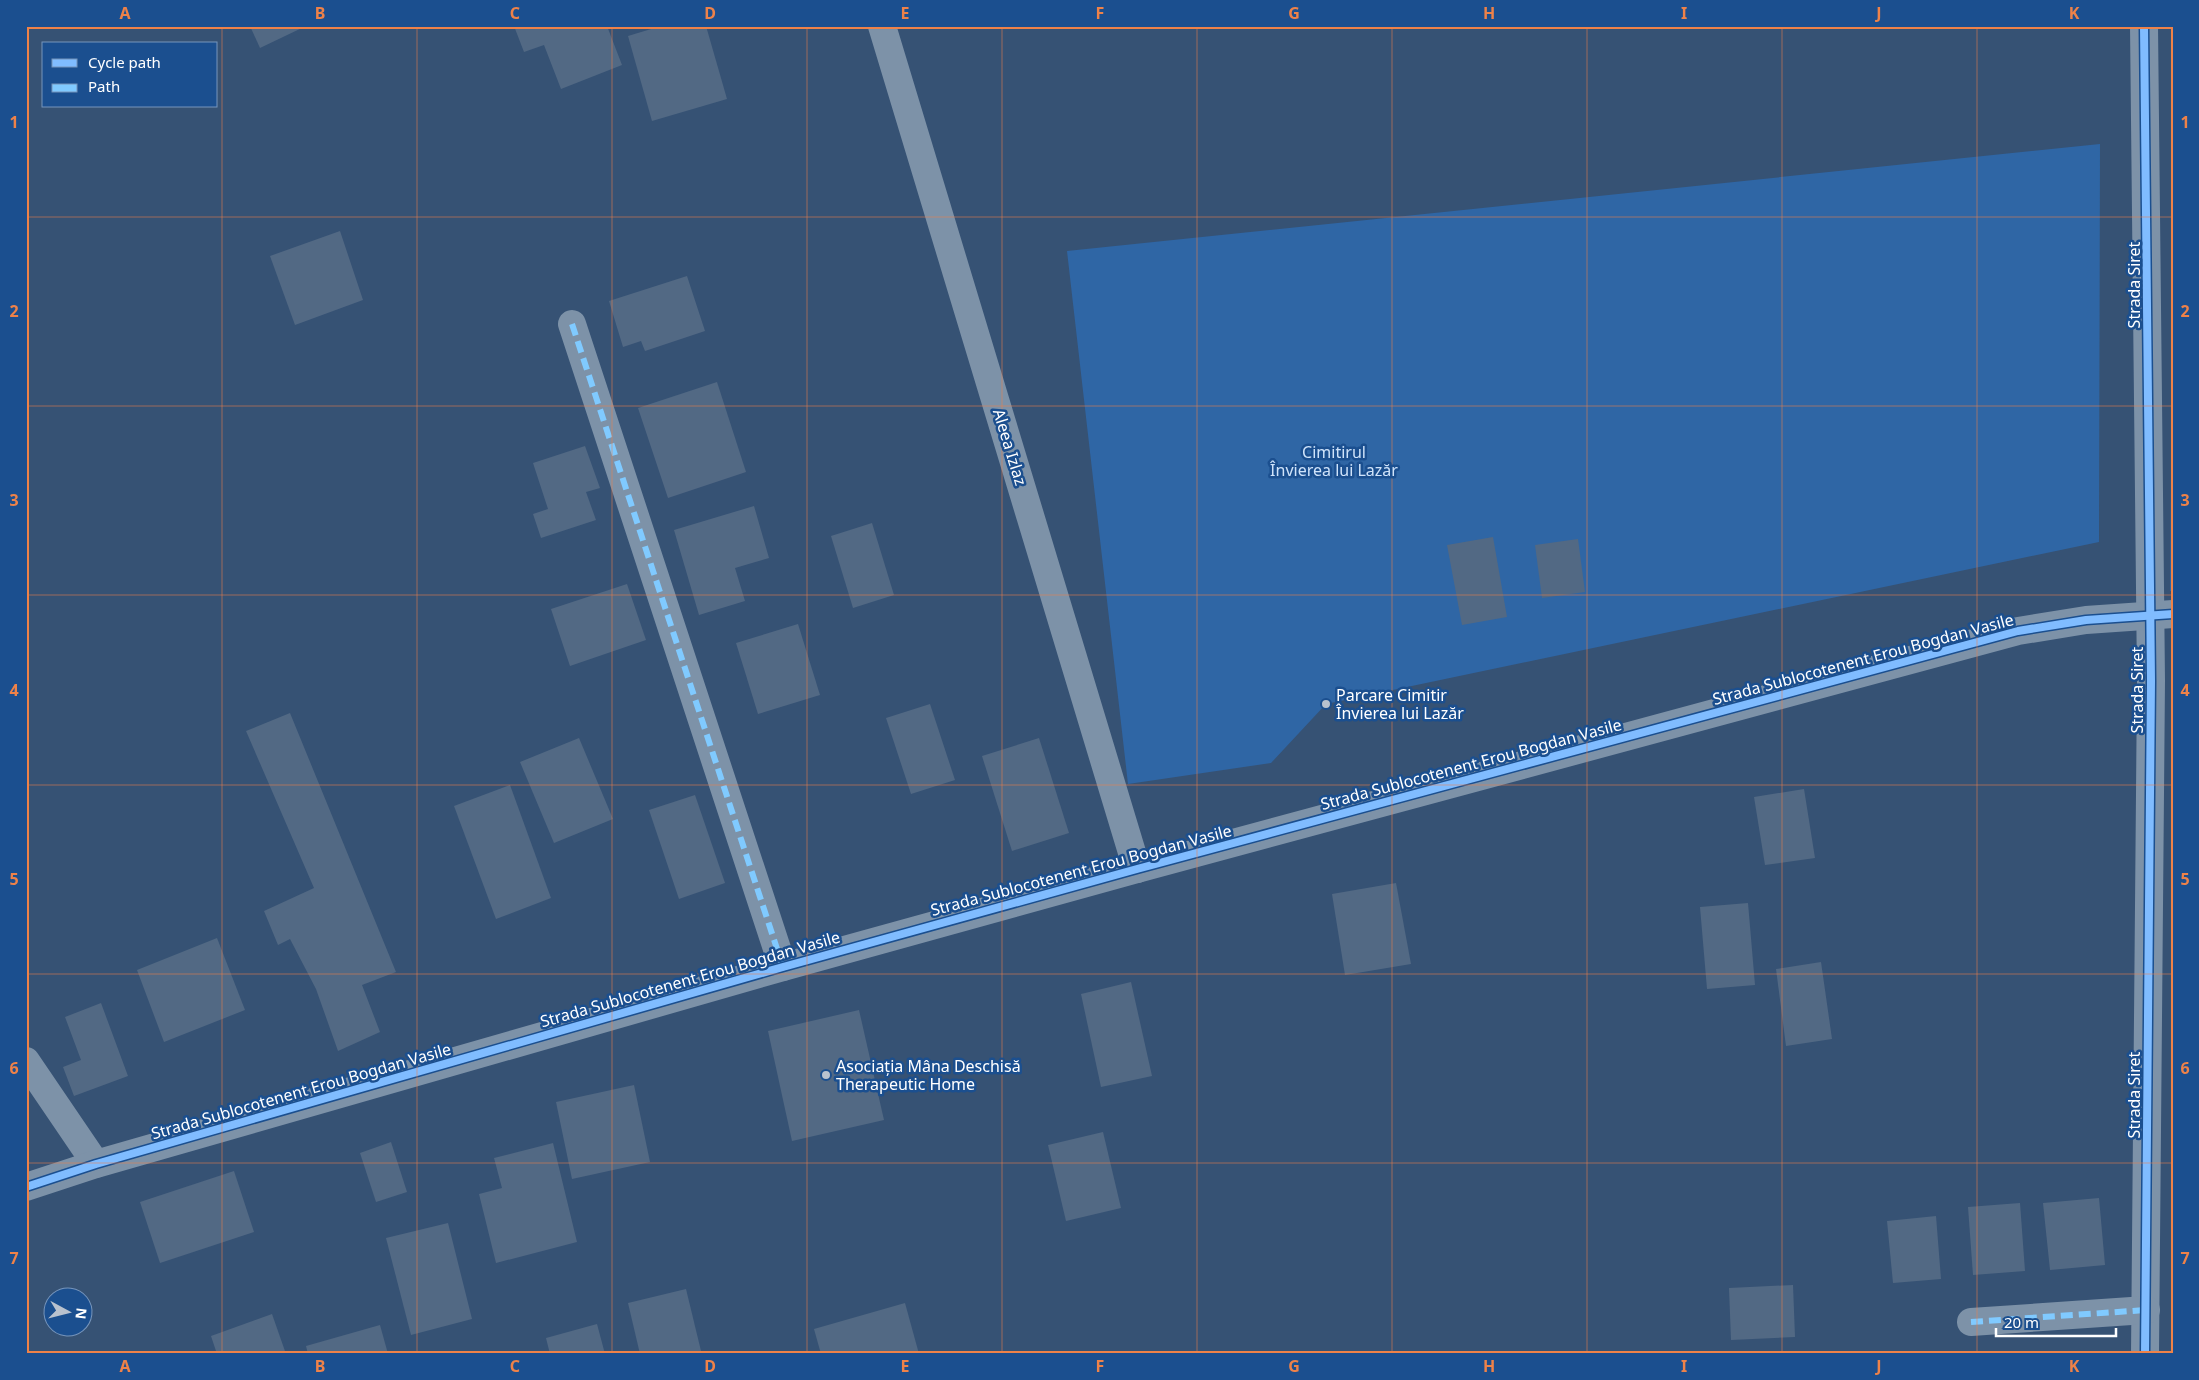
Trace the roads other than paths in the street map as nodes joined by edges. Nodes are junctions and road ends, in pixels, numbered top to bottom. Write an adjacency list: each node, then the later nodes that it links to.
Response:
1 (882, 26): 5 (street, Aleea Izlaz)
2 (2144, 26): 4 (street, Strada Siret)
3 (572, 324): 6 (street)
4 (2161, 615): 5 (street, Strada Sublocotenent Erou Bogdan Vasile); 10 (street, Strada Siret)
5 (1137, 869): 6 (street, Strada Sublocotenent Erou Bogdan Vasile)
6 (783, 967): 8 (street, Strada Sublocotenent Erou Bogdan Vasile)
7 (26, 1061): 8 (street)
8 (96, 1164): 9 (street, Strada Sublocotenent Erou Bogdan Vasile)
9 (26, 1187)
10 (2146, 1310): 11 (street); 12 (street, Strada Siret)
11 (1971, 1322)
12 (2146, 1354)

